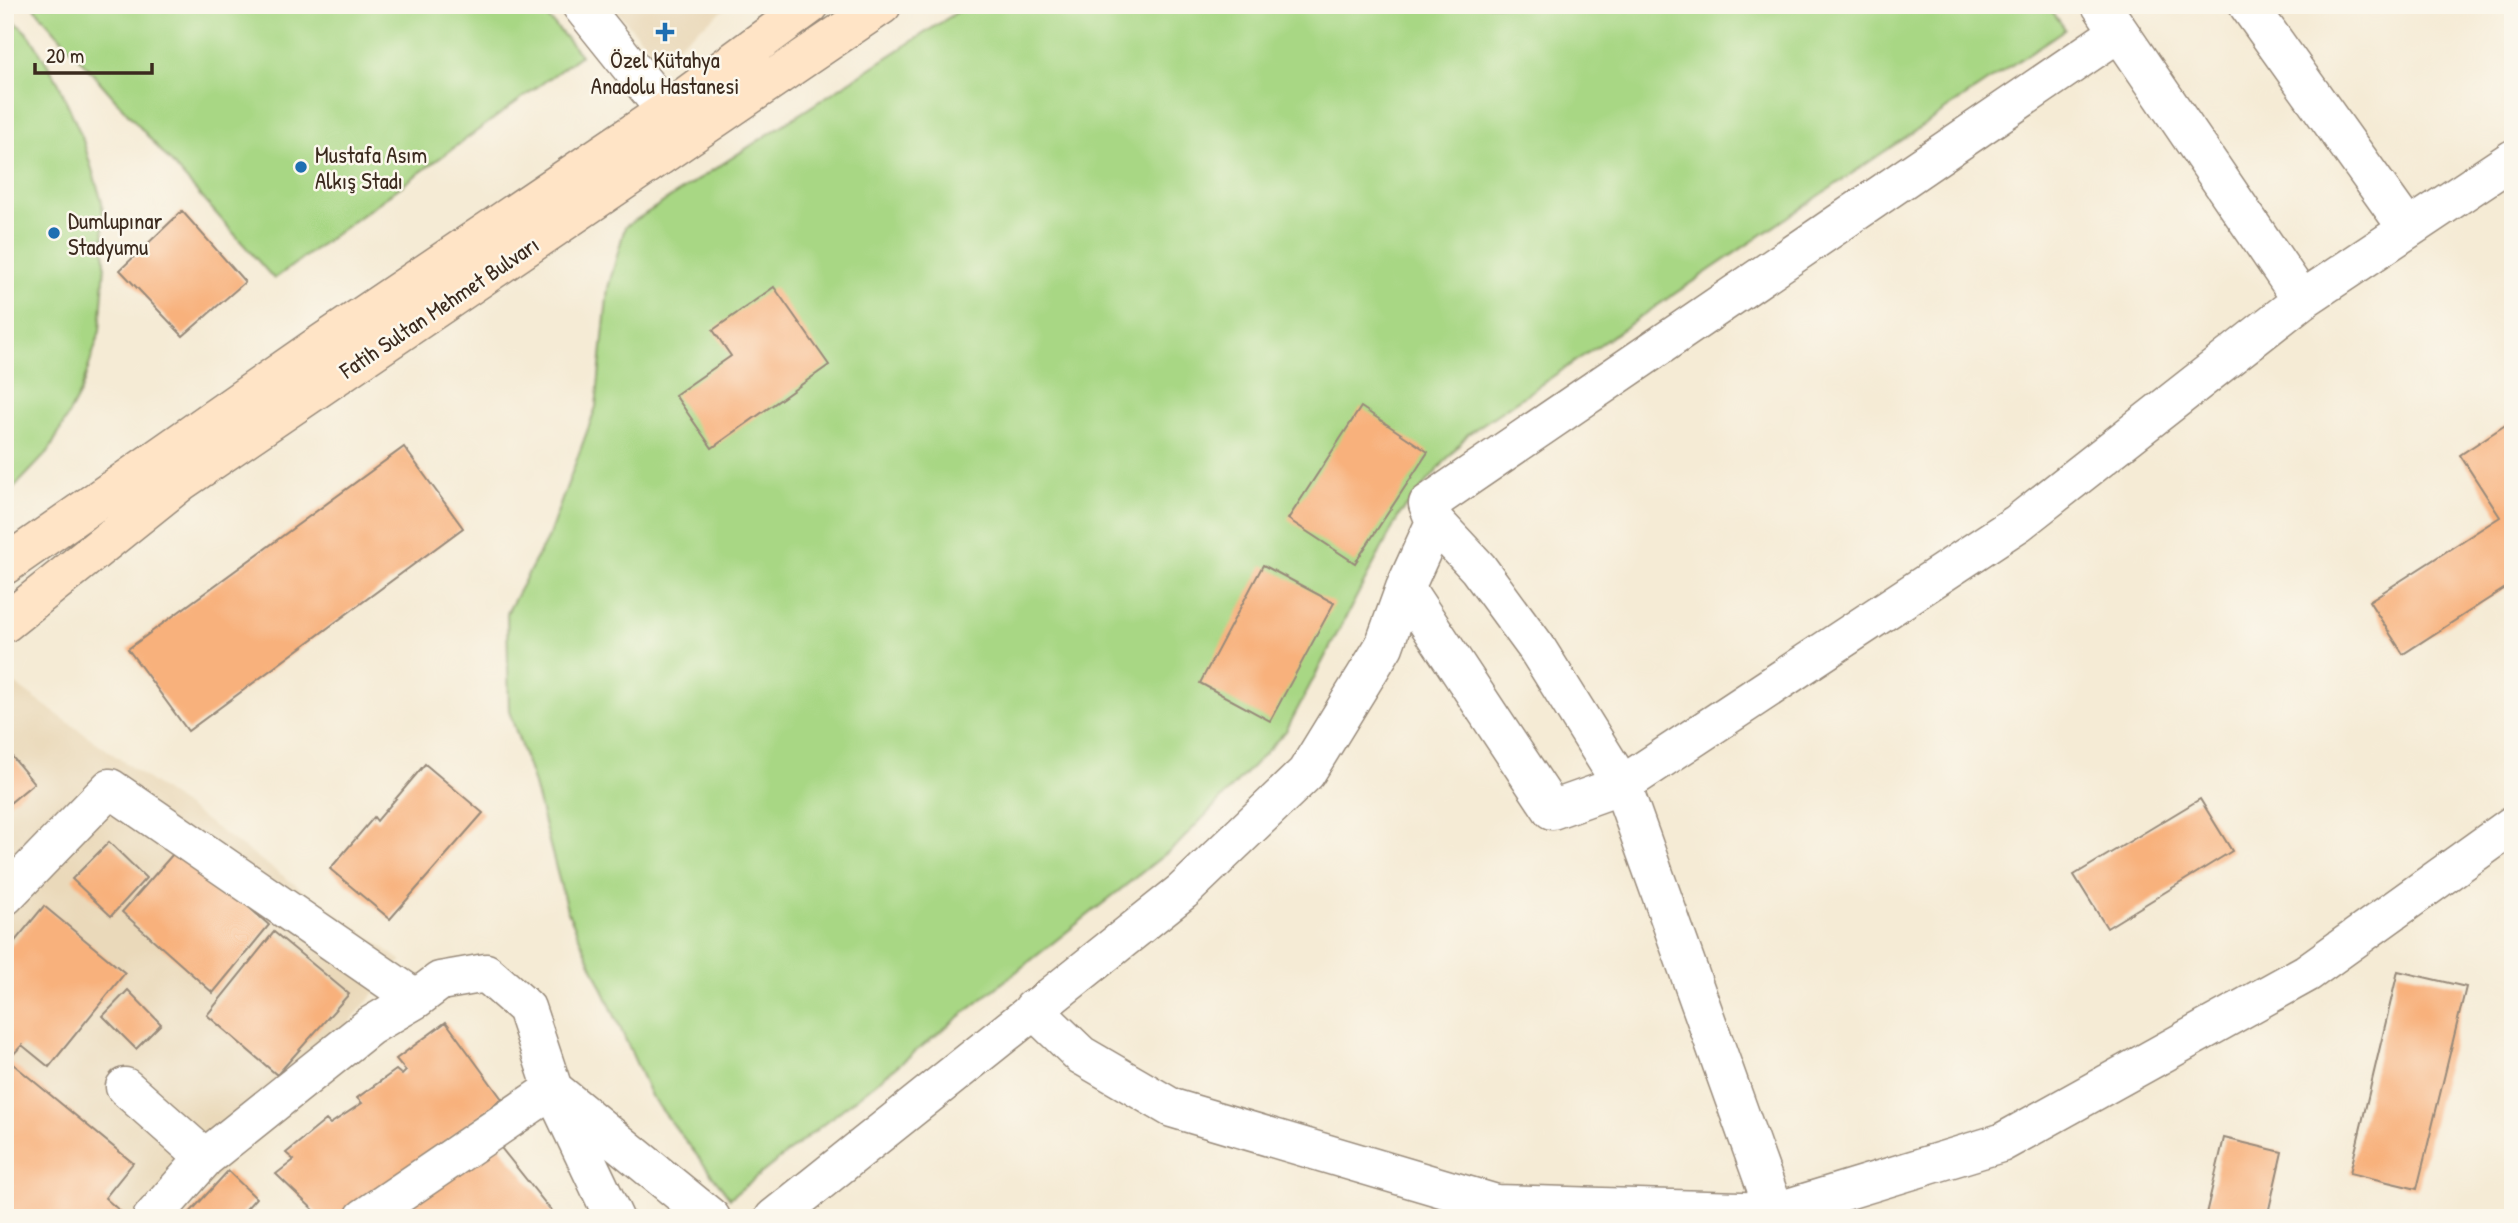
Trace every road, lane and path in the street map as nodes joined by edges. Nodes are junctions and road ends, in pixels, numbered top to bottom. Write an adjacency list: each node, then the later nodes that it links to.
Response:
1 (581, 5): 6 (street)
2 (810, 5): 6 (main road, Fatih Sultan Mehmet Bulvarı)
3 (882, 5): 13 (main road, Fatih Sultan Mehmet Bulvarı)
4 (2248, 5): 8 (street)
5 (2111, 14): 9 (street); 10 (street)
6 (666, 111): 11 (main road, Fatih Sultan Mehmet Bulvarı)
7 (2513, 159): 8 (street)
8 (2408, 229): 9 (street)
9 (2302, 300): 14 (street)
10 (1435, 522): 12 (street); 14 (street)
11 (5, 565)
12 (1405, 588): 14 (street); 18 (street)
13 (5, 622)
14 (1622, 785): 22 (street)
15 (2513, 825): 22 (street)
16 (5, 896): 17 (street)
17 (416, 999): 20 (street); 21 (street)
18 (1033, 1009): 22 (street); 27 (street)
19 (125, 1087): 21 (street)
20 (553, 1089): 24 (street); 25 (street); 26 (street)
21 (205, 1158): 23 (street)
22 (1776, 1215)
23 (152, 1218)
24 (365, 1218)
25 (614, 1218)
26 (711, 1218)
27 (774, 1218)

